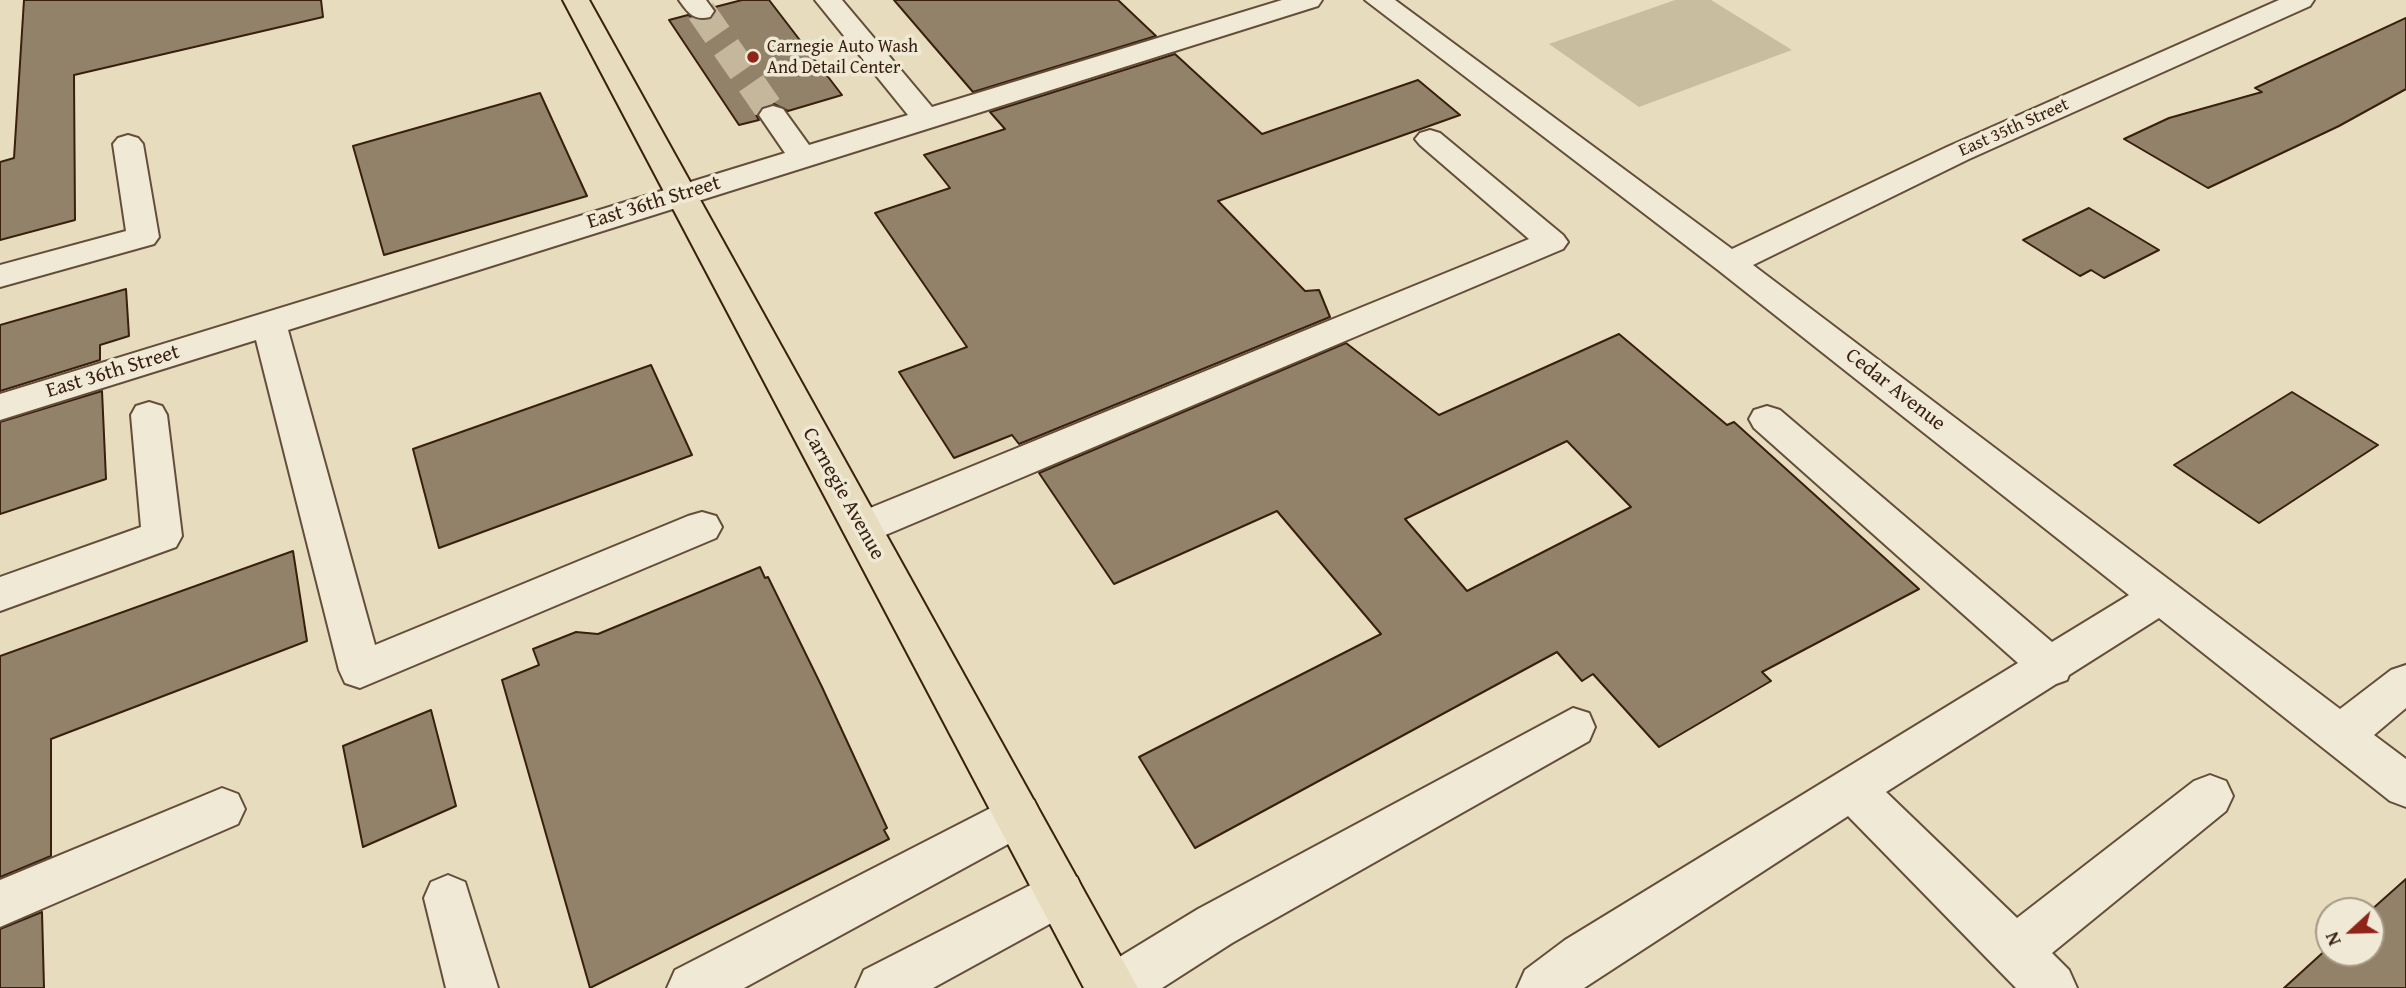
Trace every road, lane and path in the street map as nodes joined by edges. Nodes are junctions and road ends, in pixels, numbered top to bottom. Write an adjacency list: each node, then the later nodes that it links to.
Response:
1 (576, 0): 13 (main road, Carnegie Avenue)
2 (828, 0): 7 (street)
3 (861, 0): 7 (street)
4 (1309, 0): 9 (street, East 36th Street)
5 (1378, 0): 14 (street, Cedar Avenue)
6 (2301, 0): 14 (street, East 35th Street)
7 (904, 92): 9 (street)
8 (773, 115): 12 (street)
9 (926, 118): 12 (street, East 36th Street)
10 (1430, 139): 21 (street)
11 (128, 144): 15 (street)
12 (802, 156): 13 (street, East 36th Street)
13 (681, 194): 16 (street, East 36th Street); 21 (main road, Carnegie Avenue)
14 (1730, 263): 23 (street, Cedar Avenue)
15 (0, 276)
16 (269, 323): 17 (street, East 36th Street); 20 (street)
17 (0, 407)
18 (149, 415): 22 (street)
19 (1767, 419): 24 (street)
20 (702, 527)
21 (862, 528): 32 (main road, Carnegie Avenue)
22 (0, 594)
23 (2162, 595): 24 (street); 27 (street, Cedar Avenue)
24 (2052, 667): 29 (street)
25 (2406, 684): 27 (street)
26 (1573, 727): 40 (street)
27 (2343, 734): 28 (street, Cedar Avenue)
28 (2406, 786)
29 (1853, 790): 36 (street); 41 (street)
30 (2210, 796): 36 (street)
31 (222, 809): 35 (street)
32 (1017, 815): 33 (main road, Carnegie Avenue); 38 (street)
33 (1060, 892): 39 (street); 40 (main road, Carnegie Avenue)
34 (448, 898): 37 (street)
35 (0, 904)
36 (2015, 951): 42 (street)
37 (472, 988)
38 (693, 988)
39 (882, 988)
40 (1114, 988)
41 (1543, 988)
42 (2052, 988)

